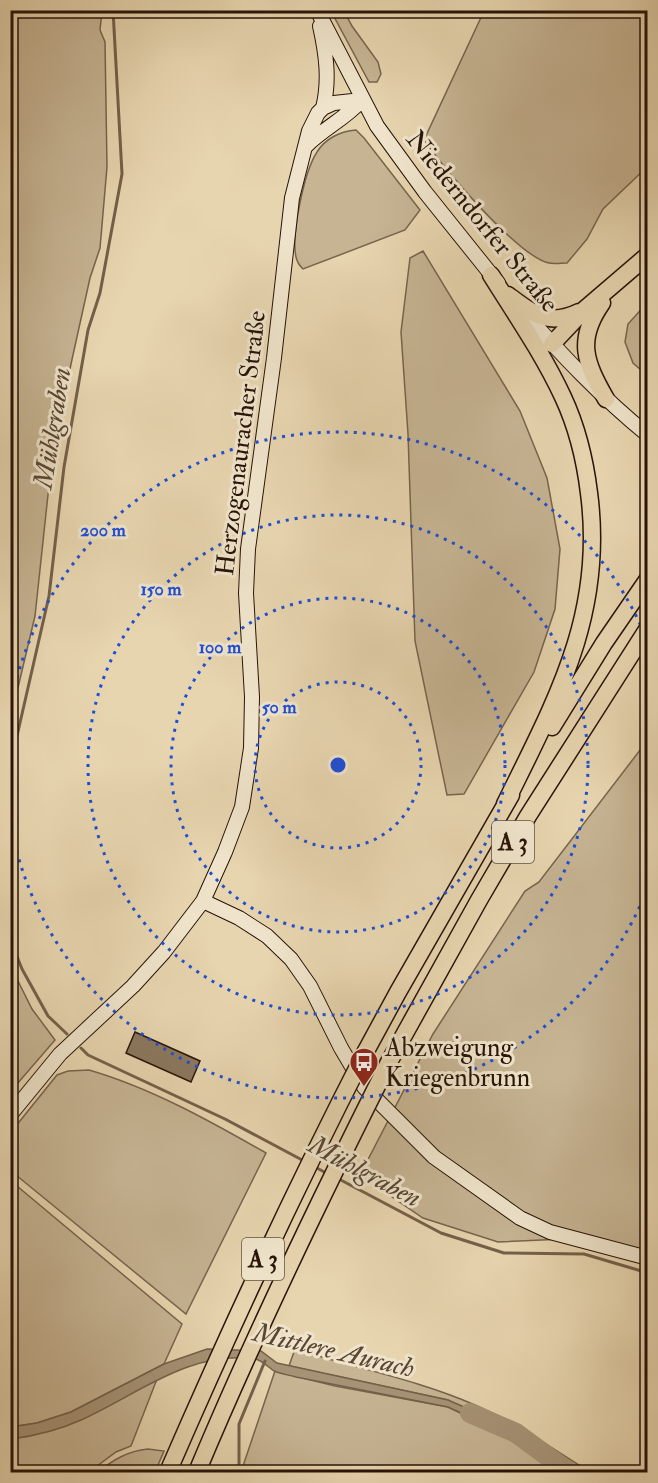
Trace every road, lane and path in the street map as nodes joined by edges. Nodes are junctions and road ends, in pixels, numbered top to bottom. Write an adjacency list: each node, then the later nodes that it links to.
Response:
1 (317, 11): 2 (street, Niederndorfer Straße); 3 (street)
2 (362, 100): 3 (street); 4 (street); 6 (street, Niederndorfer Straße)
3 (323, 108): 4 (street, Herzogenauracher Straße)
4 (304, 148): 16 (street, Herzogenauracher Straße)
5 (648, 255): 7 (highway)
6 (491, 275): 8 (street, Niederndorfer Straße); 15 (highway)
7 (616, 283): 9 (highway); 11 (highway)
8 (507, 293): 9 (highway); 10 (street, Niederndorfer Straße)
9 (585, 309): 10 (highway)
10 (552, 344): 11 (street, Niederndorfer Straße)
11 (606, 399): 12 (street, Niederndorfer Straße)
12 (648, 435)
13 (648, 579): 15 (highway, A 3)
14 (648, 628): 20 (highway, A 3, bridge)
15 (505, 804): 19 (highway, A 3, bridge)
16 (203, 901): 17 (street, Herzogenauracher Straße); 18 (street)
17 (10, 1115)
18 (648, 1258)
19 (168, 1472)
20 (197, 1473)

